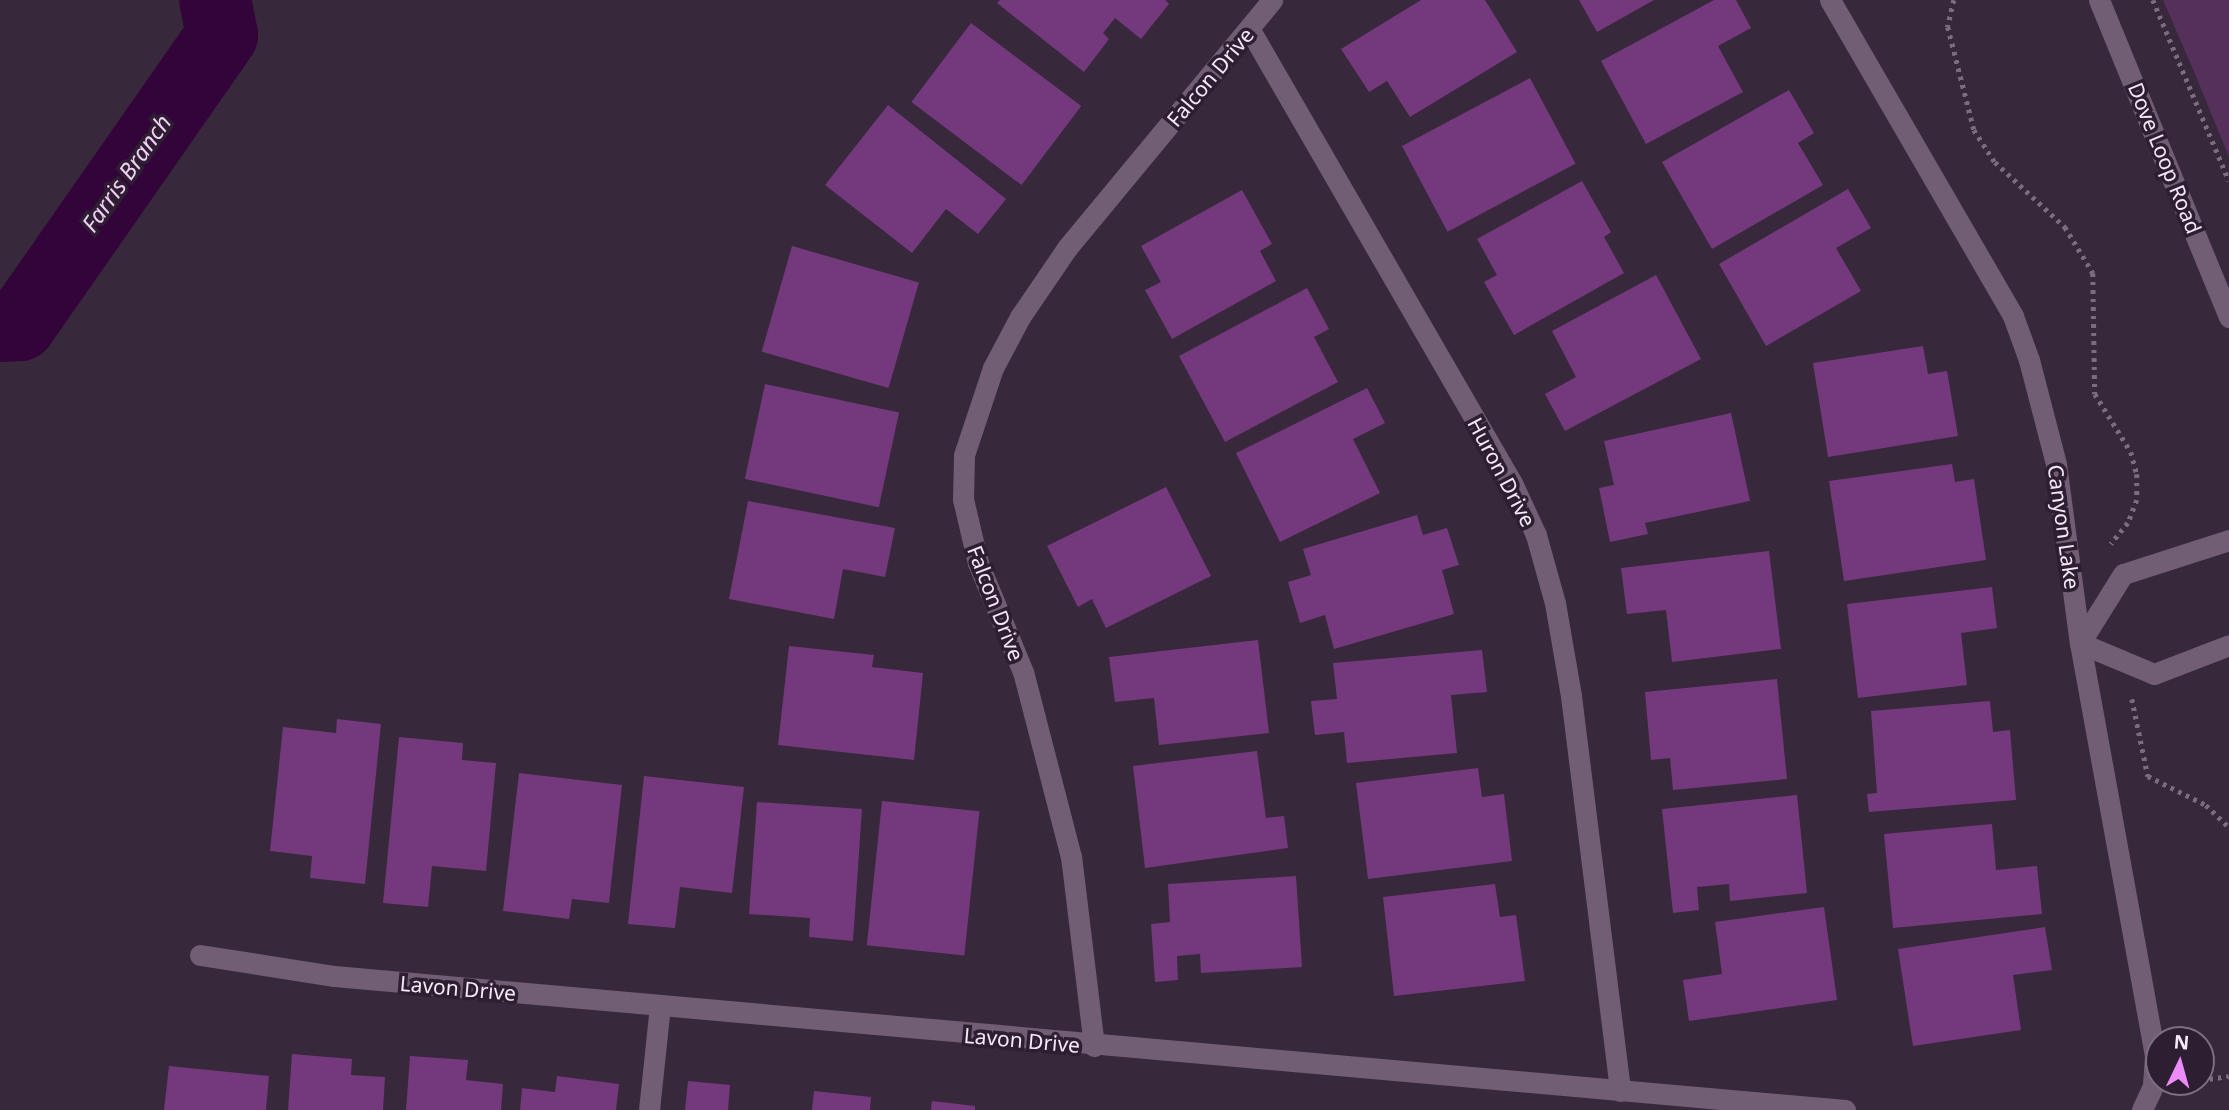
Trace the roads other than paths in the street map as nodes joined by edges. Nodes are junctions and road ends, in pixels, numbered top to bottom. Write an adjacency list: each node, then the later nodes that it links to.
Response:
1 (1272, 0): 4 (street, Falcon Drive)
2 (1830, 0): 7 (street, Canyon Lake)
3 (2099, 0): 5 (street, Dove Loop Road)
4 (1250, 30): 11 (street, Falcon Drive); 12 (street, Huron Drive)
5 (2229, 317)
6 (2229, 540): 7 (street)
7 (2080, 643): 8 (street); 13 (street, Canyon Lake)
8 (2229, 645)
9 (200, 956): 10 (street, Lavon Drive)
10 (660, 1006): 11 (street, Lavon Drive); 14 (street)
11 (1094, 1046): 12 (street, Lavon Drive)
12 (1620, 1091): 15 (street, Lavon Drive)
13 (2145, 1106)
14 (649, 1110)
15 (1845, 1110)

